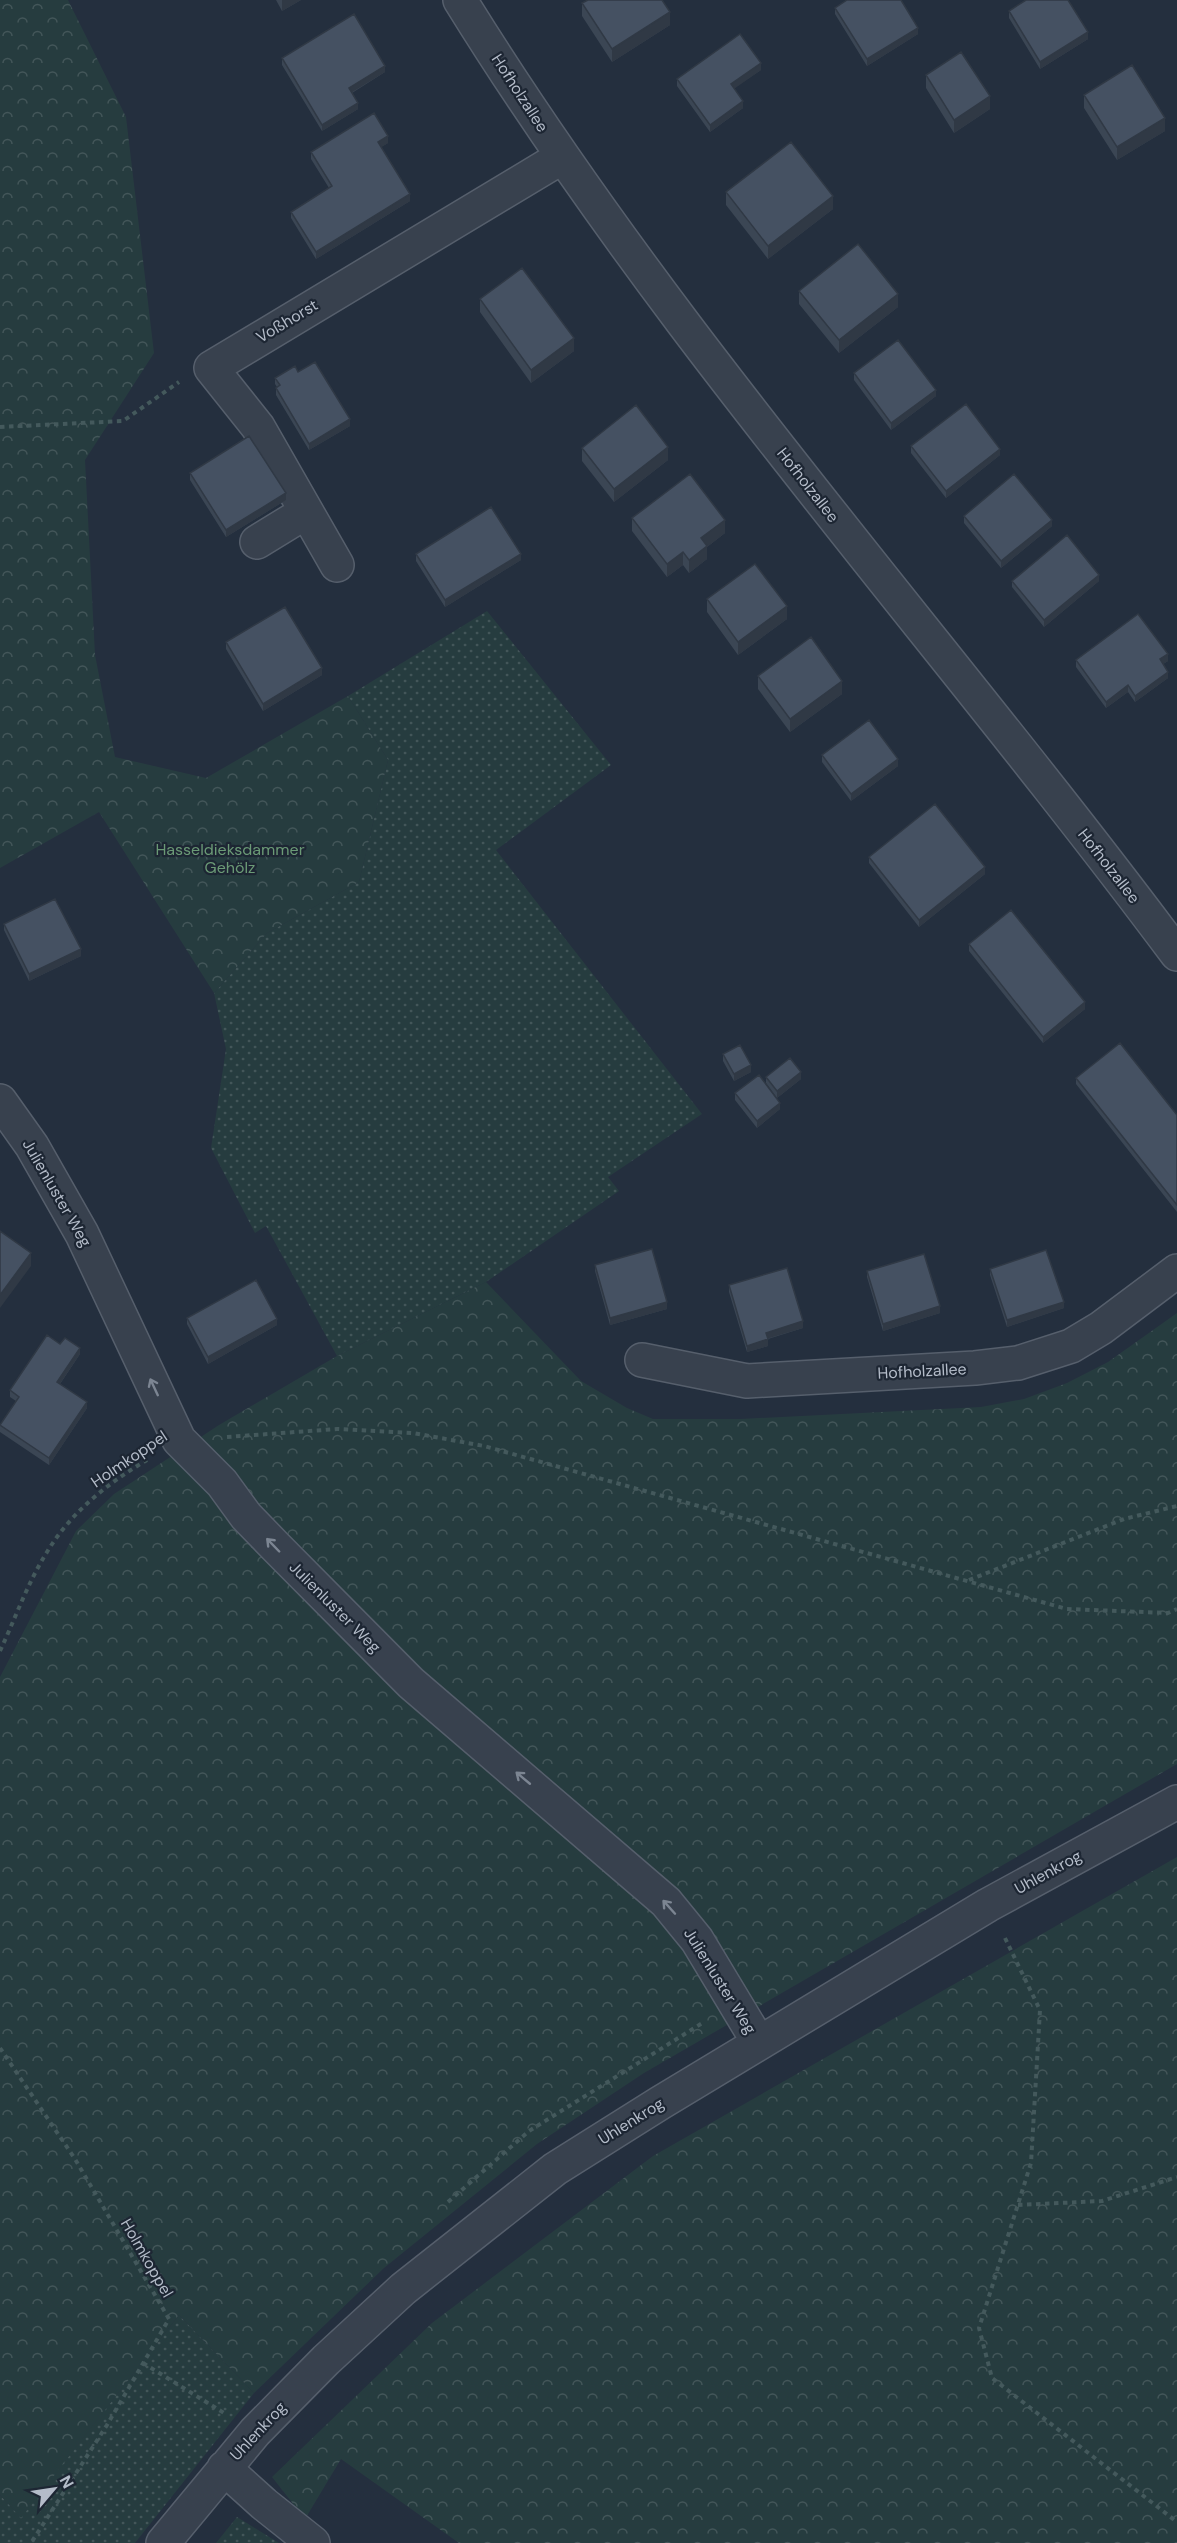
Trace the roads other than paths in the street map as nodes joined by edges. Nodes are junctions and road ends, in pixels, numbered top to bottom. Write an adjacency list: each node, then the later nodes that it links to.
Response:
1 (460, 0): 2 (street, Hofholzallee)
2 (562, 157): 3 (street, Voßhorst); 6 (street, Hofholzallee)
3 (306, 512): 4 (street); 5 (street)
4 (257, 542)
5 (337, 565)
6 (1177, 954)
7 (0, 1101): 11 (street, Julienluster Weg, one-way to 7)
8 (1177, 1271): 9 (street, Hofholzallee)
9 (642, 1360)
10 (1177, 1802): 11 (street, Uhlenkrog)
11 (759, 2043): 12 (street, Uhlenkrog)
12 (224, 2468): 13 (street, Uhlenkrog); 14 (street)
13 (163, 2543)
14 (313, 2543)

